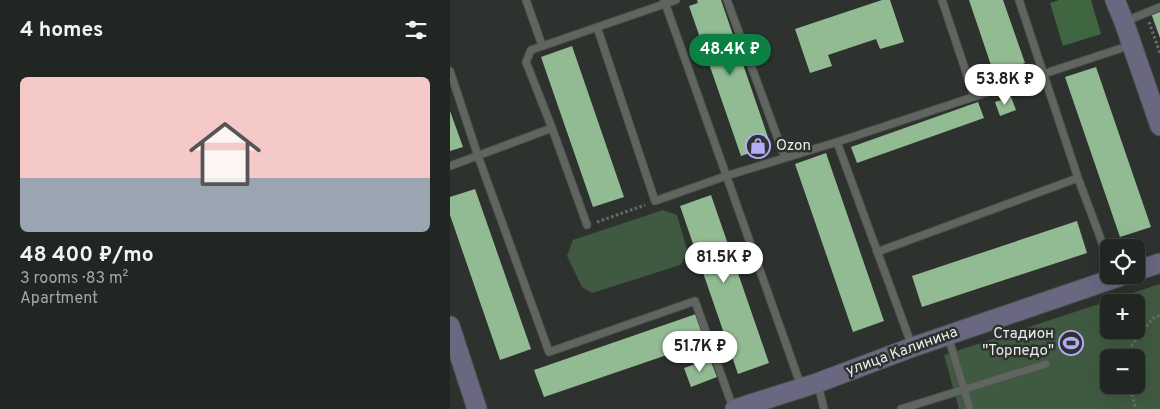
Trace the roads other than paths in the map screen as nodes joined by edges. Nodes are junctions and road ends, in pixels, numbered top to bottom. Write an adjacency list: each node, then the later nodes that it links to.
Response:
1 (526, 0): 12 (lane)
2 (676, 0): 7 (lane)
3 (727, 0): 20 (lane)
4 (942, 0): 15 (lane)
5 (1019, 0): 14 (lane)
6 (1115, 0): 9 (street)
7 (665, 2): 10 (lane); 22 (lane)
8 (1160, 7): 9 (lane)
9 (1124, 22): 11 (street)
10 (597, 27): 12 (lane); 22 (lane)
11 (1132, 44): 14 (lane); 16 (street)
12 (542, 45): 17 (lane)
13 (450, 71): 19 (lane)
14 (1042, 73): 15 (lane); 23 (lane)
15 (974, 96): 18 (lane)
16 (1160, 126)
17 (552, 128): 19 (lane); 24 (lane)
18 (837, 142): 20 (lane); 26 (lane)
19 (478, 156): 21 (lane); 36 (lane)
20 (785, 158): 22 (lane)
21 (450, 166)
22 (726, 176): 34 (lane)
23 (1078, 178): 25 (lane); 26 (lane)
24 (587, 225)
25 (1102, 239)
26 (877, 252): 32 (lane)
27 (1160, 263): 28 (street)
28 (1145, 268)
29 (1100, 278): 31 (street, улица Калинина)
30 (450, 326): 37 (street)
31 (948, 336): 32 (street, улица Калинина); 35 (lane)
32 (912, 347): 34 (street, улица Калинина)
33 (1046, 364): 35 (lane)
34 (809, 385): 36 (street, улица Калинина); 38 (lane)
35 (964, 390): 39 (lane); 40 (lane)
36 (740, 408)
37 (477, 409)
38 (824, 409)
39 (901, 409)
40 (970, 409)

